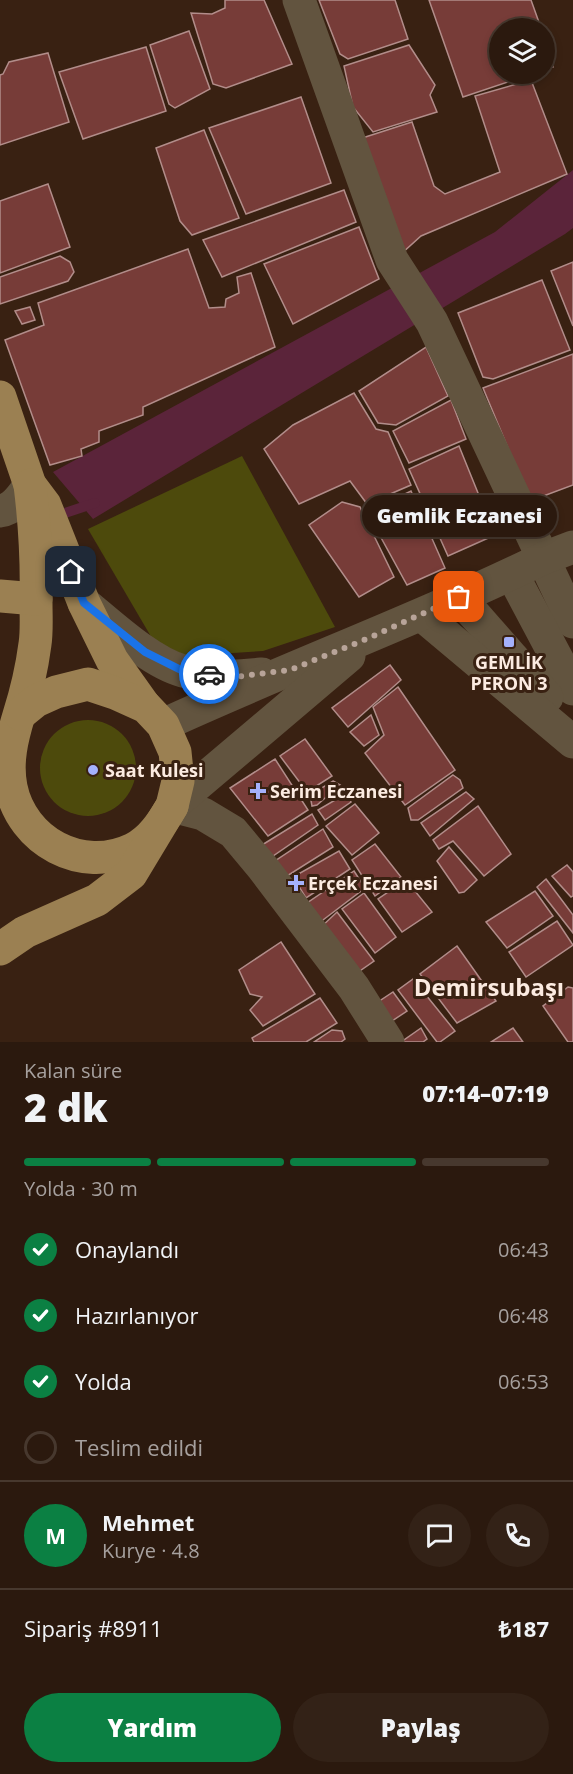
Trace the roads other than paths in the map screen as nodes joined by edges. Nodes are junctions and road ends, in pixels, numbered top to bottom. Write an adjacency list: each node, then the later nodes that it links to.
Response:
1 (299, 0): 6 (street)
2 (0, 397): 3 (main road)
3 (36, 500): 4 (street); 5 (main road)
4 (0, 511)
5 (50, 552): 10 (main road); 11 (main road)
6 (558, 553): 7 (street); 13 (street)
7 (512, 574): 9 (street); 16 (street)
8 (0, 596): 10 (main road)
9 (459, 597): 12 (street); 19 (street)
10 (36, 599): 17 (main road)
11 (84, 603): 15 (street); 18 (main road)
12 (422, 615): 14 (street); 20 (street)
13 (573, 622)
14 (369, 638): 15 (street); 22 (street)
15 (290, 670): 18 (street)
16 (573, 689)
17 (20, 714): 18 (main road); 21 (main road)
18 (154, 716): 22 (main road)
19 (573, 724)
20 (573, 742)
21 (5, 776): 22 (main road)
22 (172, 806): 23 (main road); 24 (street)
23 (0, 948)
24 (388, 1042)

